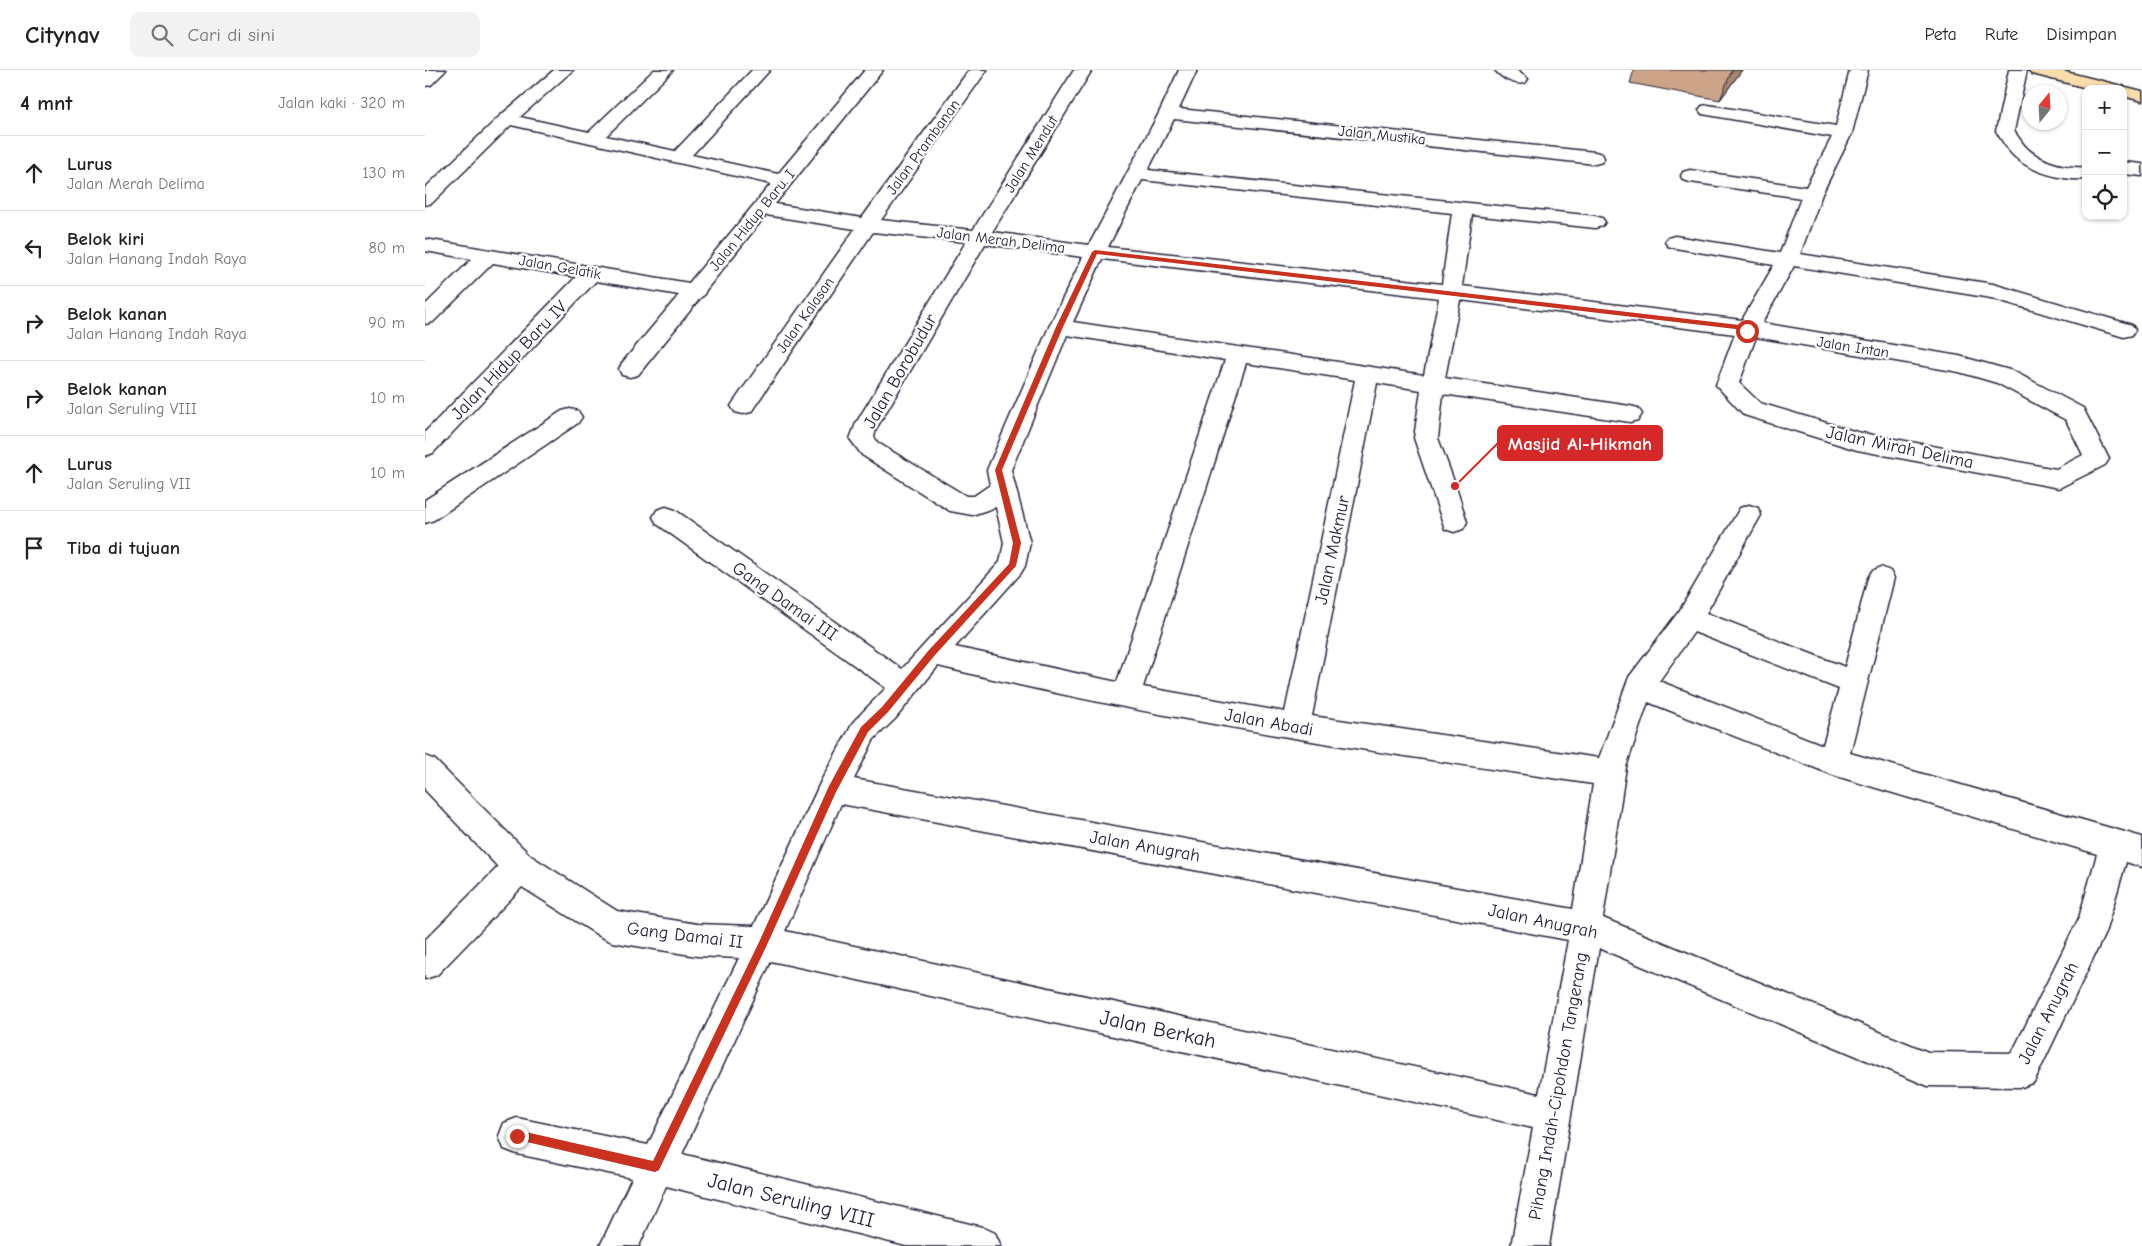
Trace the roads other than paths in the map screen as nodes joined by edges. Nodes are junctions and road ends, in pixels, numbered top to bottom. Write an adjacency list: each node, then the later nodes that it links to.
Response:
1 (437, 70): 14 (street)
2 (564, 70): 20 (street)
3 (665, 70): 22 (street)
4 (761, 70): 23 (street)
5 (874, 70): 30 (street, Jalan Hidup Baru. I)
6 (978, 70): 36 (street, Jalan Prambanan)
7 (1083, 70): 37 (street, Jalan Mendut)
8 (1188, 70): 19 (street)
9 (1504, 70): 13 (street)
10 (1859, 70): 21 (street, Jalan Mirah Delima)
11 (2018, 70): 28 (street)
12 (2038, 70): 15 (main road)
13 (1519, 79)
14 (425, 81)
15 (2097, 85)
16 (2127, 92): 17 (main road)
17 (2142, 96)
18 (1708, 110): 21 (street)
19 (1169, 113): 24 (street, Jalan Mustika); 27 (street)
20 (507, 119): 22 (street); 32 (street)
21 (1843, 133): 31 (street, Jalan Mirah Delima)
22 (593, 138): 23 (street)
23 (680, 157): 30 (street)
24 (1595, 158)
25 (2127, 168): 26 (street)
26 (2142, 170)
27 (1136, 174): 34 (street); 40 (street)
28 (2082, 174)
29 (1690, 176): 31 (street)
30 (782, 181): 33 (street, Jalan Hidup Baru. I)
31 (1812, 194): 42 (street, Jalan Mirah Delima)
32 (425, 199)
33 (761, 208): 36 (street, Jalan Merah Delima); 44 (street, Jalan Hidup Baru. I)
34 (1463, 208): 35 (street); 45 (street)
35 (1595, 222)
36 (868, 225): 37 (street, Jalan Merah Delima); 55 (street, Jalan Kalasan)
37 (979, 237): 40 (street, Jalan Merah Delima); 59 (street, Jalan Borobudur)
38 (1675, 242): 42 (street)
39 (425, 245): 41 (street, Jalan Gelatik)
40 (1095, 252): 45 (street, Jalan Merah Delima); 47 (street)
41 (489, 255): 43 (street, Jalan Gelatik); 46 (street)
42 (1788, 260): 48 (street, Jalan Mirah Delima); 49 (street)
43 (593, 272): 44 (street, Jalan Gelatik); 58 (street, Jalan Hidup Baru IV)
44 (695, 291): 52 (street, Jalan Hidup Baru. I)
45 (1451, 292): 48 (street, Jalan Merah Delima); 54 (street)
46 (425, 317)
47 (1060, 327): 50 (street); 59 (street)
48 (1748, 328): 51 (street, Jalan Intan); 51 (street, Jalan Mirah Delima)
49 (2124, 330)
50 (1238, 354): 53 (street); 70 (street)
51 (1959, 364)
52 (630, 369)
53 (1368, 373): 54 (street); 71 (street, Jalan Makmur)
54 (1433, 384): 56 (street); 63 (street)
55 (743, 406)
56 (1630, 414)
57 (570, 416): 60 (street)
58 (425, 447)
59 (1004, 488): 66 (street)
60 (425, 513)
61 (1749, 515): 65 (street, Pihang Indah-Cipohdon Tangerang)
62 (666, 517): 68 (street, Gang Damai III)
63 (1454, 522)
64 (1881, 578): 67 (street)
65 (1689, 618): 67 (street); 69 (street, Pihang Indah-Cipohdon Tangerang)
66 (932, 653): 68 (street); 70 (street, Jalan Abadi)
67 (1855, 683): 72 (street)
68 (905, 686): 75 (street)
69 (1639, 686): 72 (street); 74 (street, Pihang Indah-Cipohdon Tangerang)
70 (1126, 696): 71 (street, Jalan Abadi)
71 (1296, 727): 74 (street, Jalan Abadi)
72 (1833, 762): 76 (street)
73 (425, 770): 77 (street, Gang Damai II)
74 (1609, 773): 78 (street, Pihang Indah-Cipohdon Tangerang)
75 (833, 789): 78 (street, Jalan Anugrah); 79 (street)
76 (2128, 848): 78 (street, Jalan Anugrah)
77 (520, 866): 79 (street, Gang Damai II); 80 (street)
78 (1586, 927): 81 (street, Pihang Indah-Cipohdon Tangerang)
79 (763, 943): 81 (street, Jalan Berkah); 83 (street)
80 (425, 962)
81 (1553, 1115): 86 (street, Pihang Indah-Cipohdon Tangerang)
82 (517, 1136): 83 (street, Jalan Seruling VIII)
83 (642, 1163): 84 (street); 85 (street, Jalan Seruling VIII)
84 (619, 1246)
85 (982, 1246)
86 (1530, 1246)

